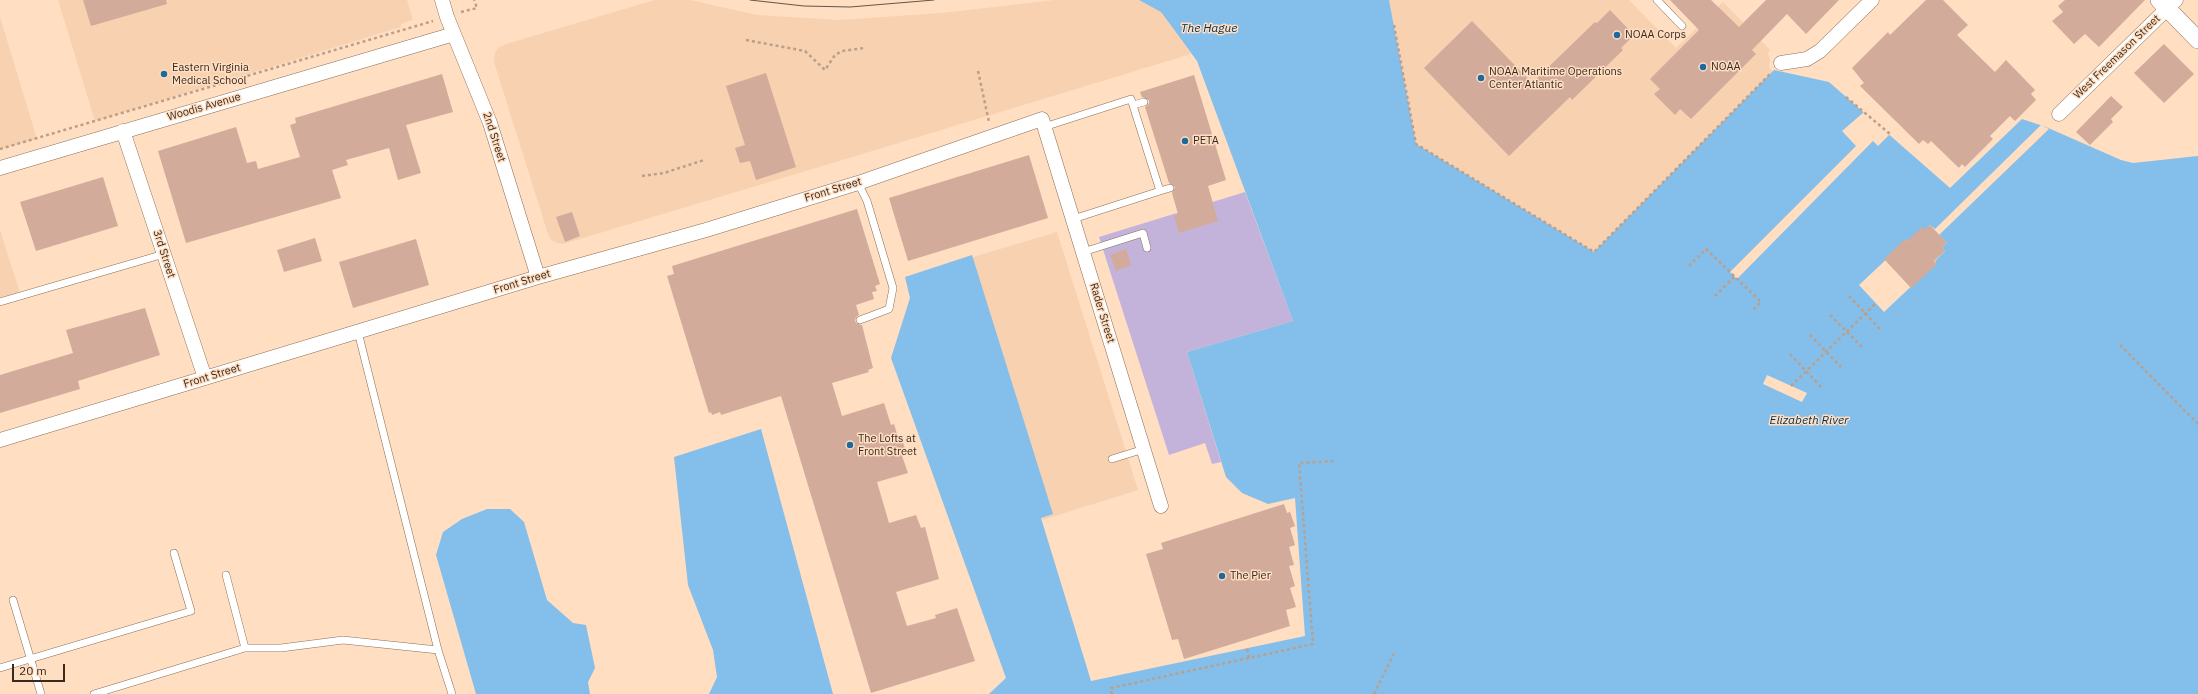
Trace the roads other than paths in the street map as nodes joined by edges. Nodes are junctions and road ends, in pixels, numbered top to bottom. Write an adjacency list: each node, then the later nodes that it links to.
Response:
1 (442, 0): 6 (street, 2nd Street)
2 (1657, 0): 5 (lane)
3 (1872, 0): 8 (street)
4 (2167, 3): 7 (street); 11 (street, West Freemason Street)
5 (1682, 26)
6 (454, 34): 13 (street, Woodis Avenue); 22 (street, 2nd Street)
7 (2198, 40)
8 (1777, 67)
9 (1144, 102): 10 (lane)
10 (1133, 105): 12 (lane); 17 (lane)
11 (2059, 114)
12 (1043, 123): 15 (street, Front Street); 18 (street, Rader Street)
13 (123, 131): 14 (street, Woodis Avenue); 21 (street, 3rd Street)
14 (0, 168)
15 (858, 183): 22 (street, Front Street); 24 (lane)
16 (1170, 188): 17 (lane)
17 (1160, 191): 18 (lane)
18 (1073, 219): 20 (street, Rader Street)
19 (1147, 248): 20 (lane)
20 (1083, 252): 28 (street, Rader Street)
21 (164, 254): 23 (lane); 26 (street, 3rd Street)
22 (538, 277): 25 (street, Front Street)
23 (0, 302)
24 (860, 320)
25 (358, 332): 26 (street, Front Street); 35 (lane)
26 (205, 378): 27 (street, Front Street)
27 (0, 440)
28 (1144, 449): 29 (lane); 30 (street, Rader Street)
29 (1112, 458)
30 (1161, 506)
31 (174, 552): 36 (lane)
32 (226, 575): 34 (lane)
33 (13, 600): 36 (lane)
34 (245, 648): 35 (lane); 39 (lane)
35 (438, 650): 40 (lane)
36 (30, 659): 37 (lane); 38 (lane)
37 (0, 668)
38 (41, 694)
39 (94, 694)
40 (452, 694)

